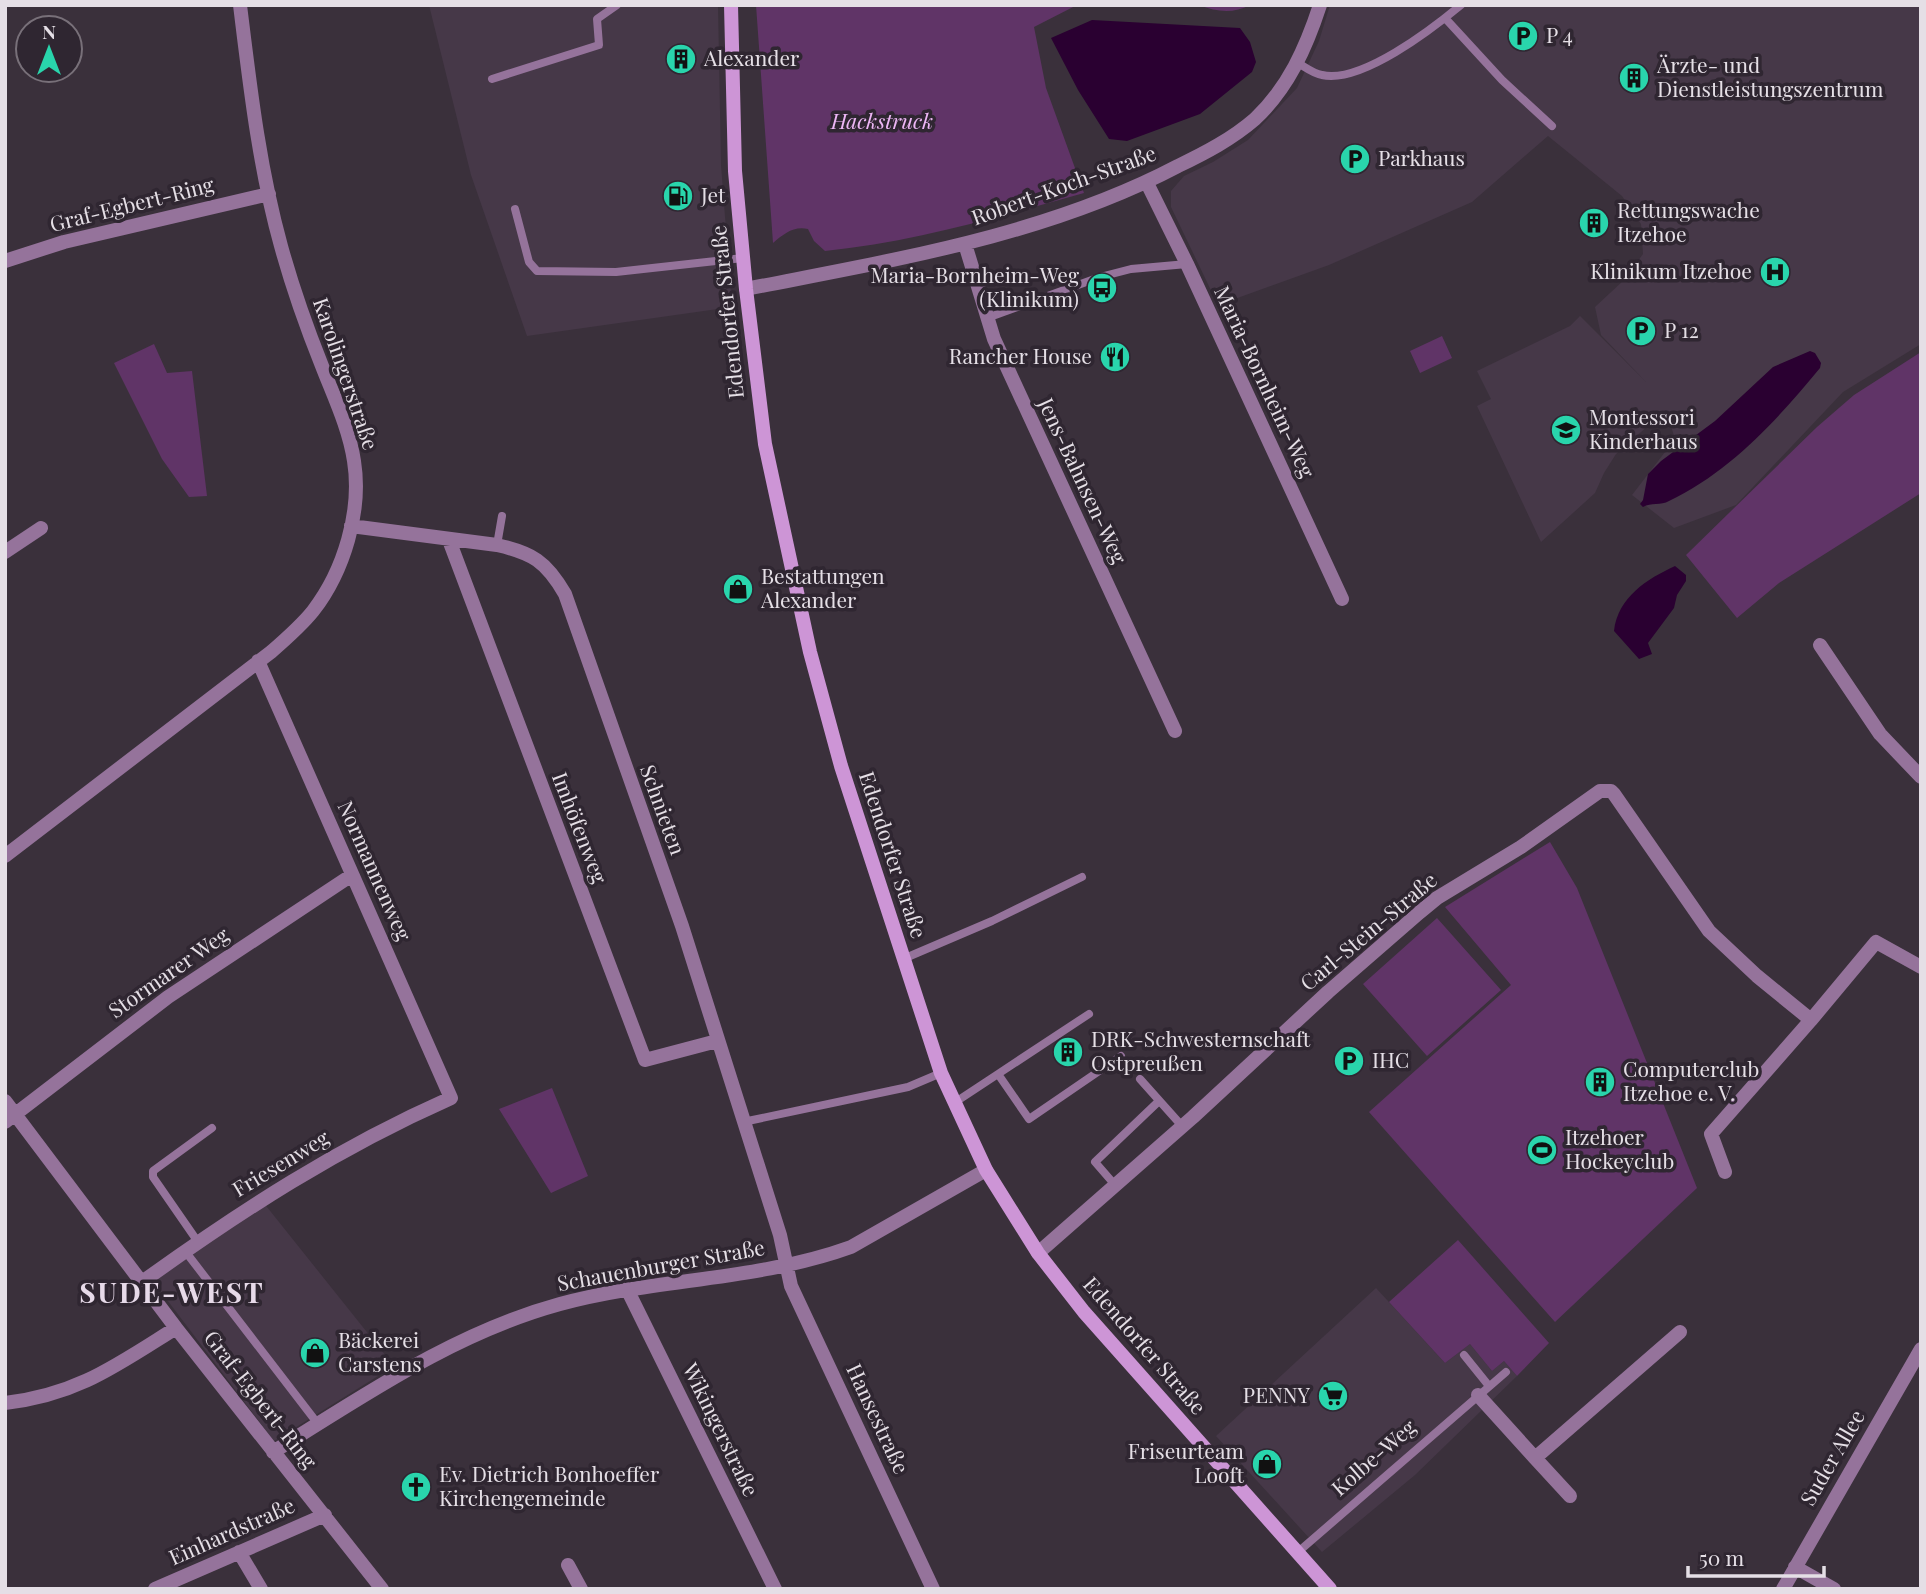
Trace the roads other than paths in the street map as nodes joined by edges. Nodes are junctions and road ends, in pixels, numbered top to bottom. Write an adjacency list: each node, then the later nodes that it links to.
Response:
1 (240, 5): 11 (street, Karolingerstraße)
2 (617, 5): 8 (lane)
3 (731, 5): 14 (street, Edendorfer Straße)
4 (1320, 5): 7 (street, Robert-Koch-Straße)
5 (1461, 5): 6 (lane)
6 (1445, 18): 7 (lane); 9 (lane)
7 (1298, 63): 10 (street, Robert-Koch-Straße)
8 (492, 79)
9 (1552, 126)
10 (1147, 183): 13 (street, Robert-Koch-Straße); 16 (street, Maria-Bornheim-Weg)
11 (269, 194): 15 (street, Graf-Egbert-Ring); 20 (street, Karolingerstraße)
12 (515, 209): 14 (lane)
13 (965, 244): 17 (street, Robert-Koch-Straße); 18 (street, Jens-Bahnsen-Weg)
14 (743, 258): 17 (street, Edendorfer Straße)
15 (5, 261)
16 (1187, 264): 18 (lane); 25 (street, Maria-Bornheim-Weg)
17 (746, 289): 33 (street, Edendorfer Straße)
18 (987, 318): 28 (street, Jens-Bahnsen-Weg)
19 (502, 516): 23 (lane)
20 (351, 526): 22 (street, Schnieten); 27 (street, Karolingerstraße)
21 (41, 528): 24 (street)
22 (449, 540): 23 (street, Schnieten); 37 (street, Imhöfenweg)
23 (497, 545): 37 (street, Schnieten)
24 (5, 552)
25 (1342, 599)
26 (1821, 645): 29 (street)
27 (258, 661): 30 (street, Karolingerstraße); 31 (street, Normannenweg)
28 (1175, 731)
29 (1921, 777)
30 (5, 856)
31 (352, 875): 42 (street, Normannenweg); 46 (street, Stormarer Weg)
32 (1082, 877): 33 (lane)
33 (903, 959): 39 (street, Edendorfer Straße)
34 (1921, 967): 36 (street)
35 (1089, 1014): 40 (lane)
36 (1811, 1020): 48 (street, Carl-Stein-Straße); 51 (street)
37 (717, 1041): 47 (street, Schnieten)
38 (1121, 1056): 40 (lane)
39 (941, 1073): 45 (street, Edendorfer Straße); 47 (lane)
40 (998, 1074): 45 (lane)
41 (1140, 1079): 44 (lane)
42 (451, 1098): 53 (street, Friesenweg)
43 (5, 1101): 46 (street, Graf-Egbert-Ring)
44 (1159, 1101): 48 (lane); 52 (lane)
45 (954, 1103): 50 (street, Edendorfer Straße)
46 (10, 1119): 57 (street, Graf-Egbert-Ring)
47 (743, 1122): 56 (street, Schnieten)
48 (1182, 1126): 52 (street, Carl-Stein-Straße)
49 (212, 1128): 53 (lane)
50 (986, 1170): 55 (street, Edendorfer Straße); 56 (street, Schauenburger Straße)
51 (1725, 1172)
52 (1115, 1185): 55 (street, Carl-Stein-Straße)
53 (198, 1242): 54 (street, Friesenweg)
54 (186, 1251): 57 (street, Friesenweg); 67 (lane)
55 (1038, 1253): 73 (street, Edendorfer Straße)
56 (787, 1266): 58 (street, Schauenburger Straße); 81 (street, Hansestraße)
57 (142, 1282): 59 (street, Graf-Egbert-Ring)
58 (627, 1289): 67 (street, Schauenburger Straße); 80 (street, Wikingerstraße)
59 (176, 1328): 66 (street); 68 (street, Graf-Egbert-Ring)
60 (1680, 1332): 69 (street)
61 (1921, 1349): 63 (street, Suder Allee)
62 (1464, 1355): 65 (lane)
63 (1915, 1371): 75 (street, Suder Allee)
64 (1506, 1372): 65 (lane, Kolbe-Weg)
65 (1484, 1390): 69 (street); 73 (lane, Kolbe-Weg)
66 (5, 1403)
67 (318, 1424): 68 (street, Schauenburger Straße)
68 (273, 1452): 71 (street, Graf-Egbert-Ring)
69 (1535, 1458): 70 (street)
70 (1570, 1496)
71 (325, 1514): 72 (street, Einhardstraße); 78 (street, Graf-Egbert-Ring)
72 (239, 1552): 76 (street, Einhardstraße); 77 (street)
73 (1298, 1552): 82 (street, Edendorfer Straße)
74 (568, 1565): 79 (street)
75 (1795, 1567): 83 (street, Suder Allee); 84 (street)
76 (155, 1589)
77 (261, 1589)
78 (382, 1589)
79 (581, 1589)
80 (775, 1589)
81 (933, 1589)
82 (1329, 1589)
83 (1783, 1589)
84 (1834, 1589)

